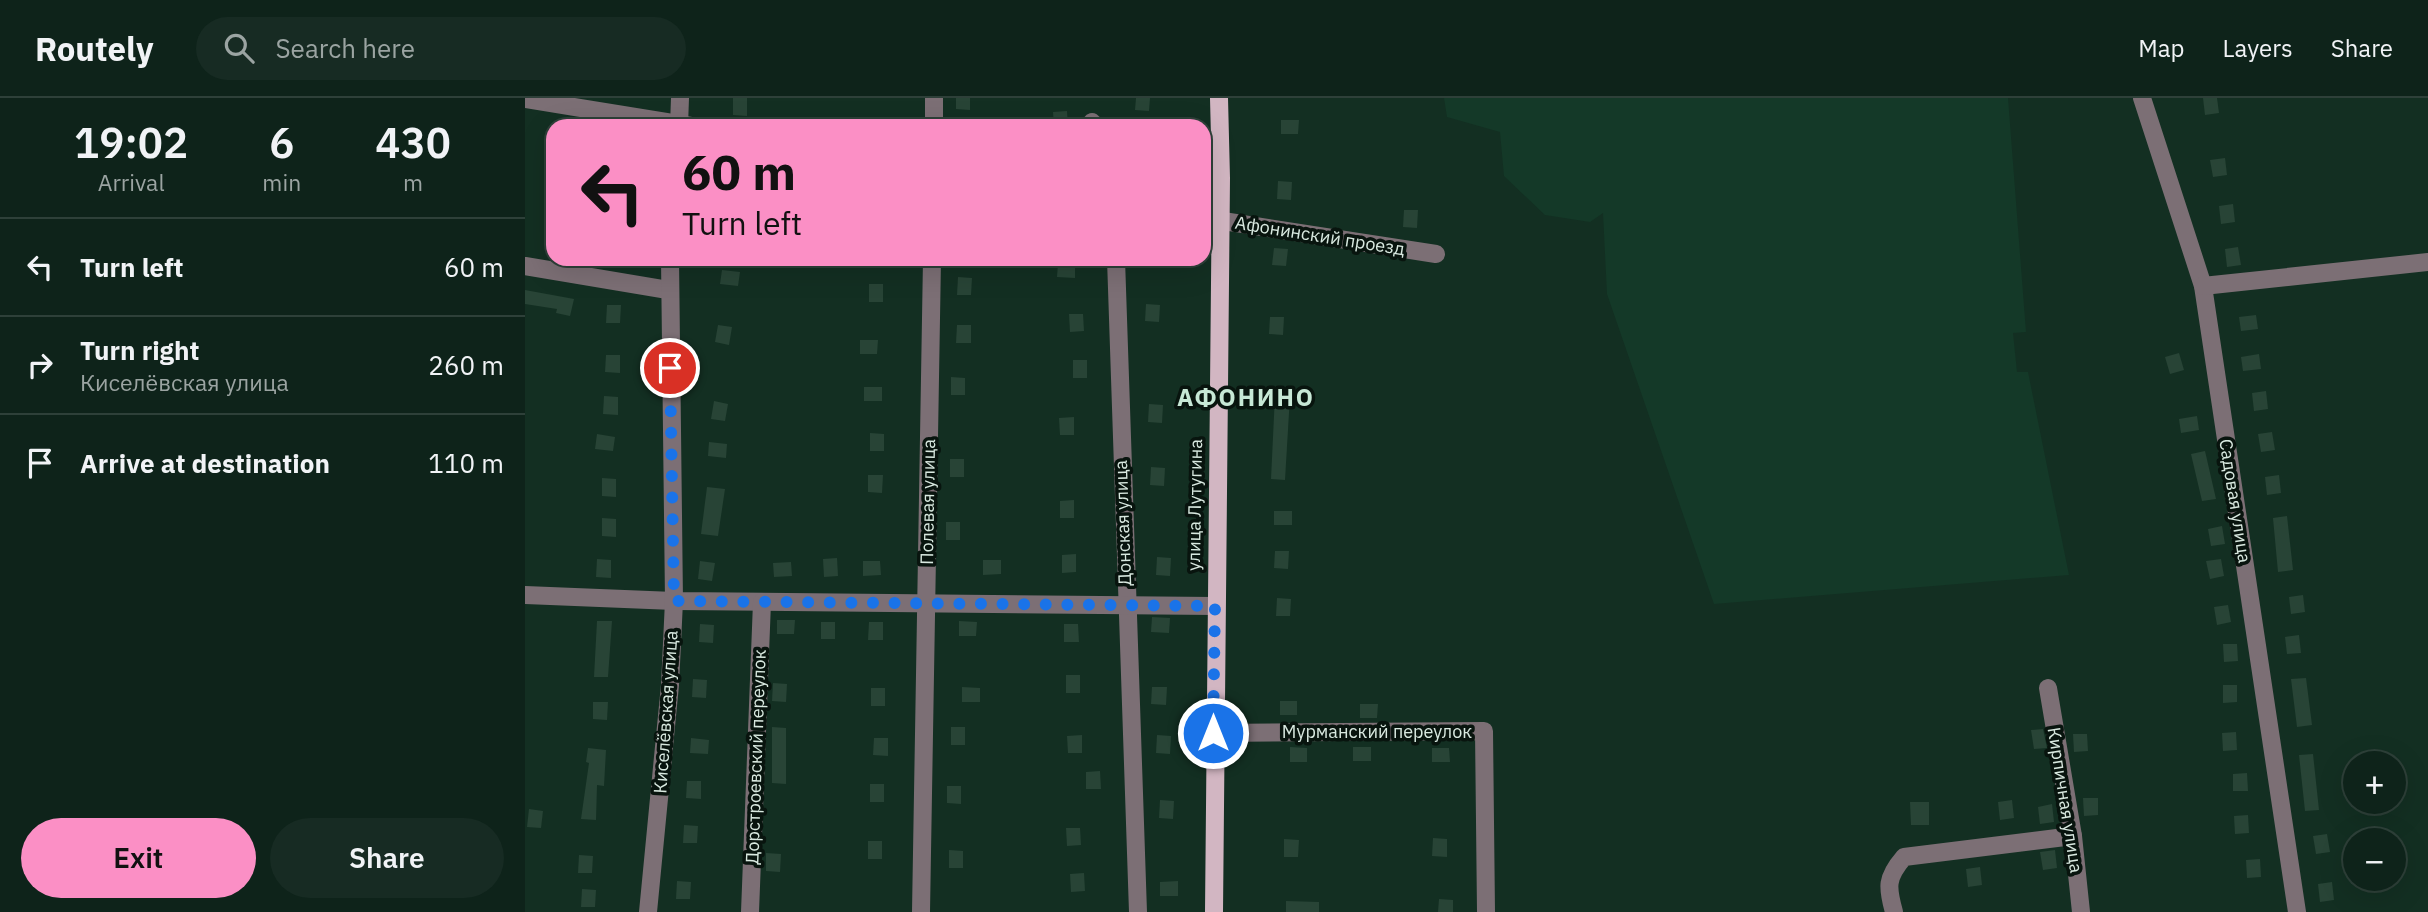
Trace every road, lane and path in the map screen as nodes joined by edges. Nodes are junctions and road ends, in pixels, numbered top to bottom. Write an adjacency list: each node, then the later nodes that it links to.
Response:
1 (680, 98): 7 (street)
2 (935, 98): 8 (street)
3 (1219, 98): 9 (main road, улица Лутугина)
4 (2142, 98): 16 (street, Садовая улица)
5 (525, 99): 6 (street)
6 (647, 119)
7 (682, 119)
8 (934, 119)
9 (1212, 219): 10 (street, Афонинский проезд); 23 (main road, улица Лутугина)
10 (1436, 254)
11 (2428, 262): 16 (street)
12 (525, 266): 17 (street)
13 (670, 266): 17 (street, Киселёвская улица)
14 (932, 266): 21 (street, Полевая улица)
15 (1116, 266): 22 (street, Донская улица)
16 (2203, 286): 35 (street, Садовая улица)
17 (668, 290): 19 (street, Киселёвская улица)
18 (525, 595): 19 (street)
19 (674, 601): 20 (street); 27 (street, Киселёвская улица)
20 (762, 602): 21 (street); 28 (street, Дорстроевский переулок)
21 (926, 603): 22 (street); 29 (street, Полевая улица)
22 (1125, 604): 23 (street); 30 (street, Донская улица)
23 (1215, 606): 25 (main road, улица Лутугина)
24 (2048, 688): 26 (street, Кирпичная улица)
25 (1213, 733): 31 (main road, улица Лутугина); 32 (street, Мурманский переулок)
26 (2073, 836): 33 (street); 34 (street, Кирпичная улица)
27 (648, 912)
28 (750, 912)
29 (921, 912)
30 (1138, 912)
31 (1214, 912)
32 (1486, 912)
33 (1894, 912)
34 (2081, 912)
35 (2297, 912)

